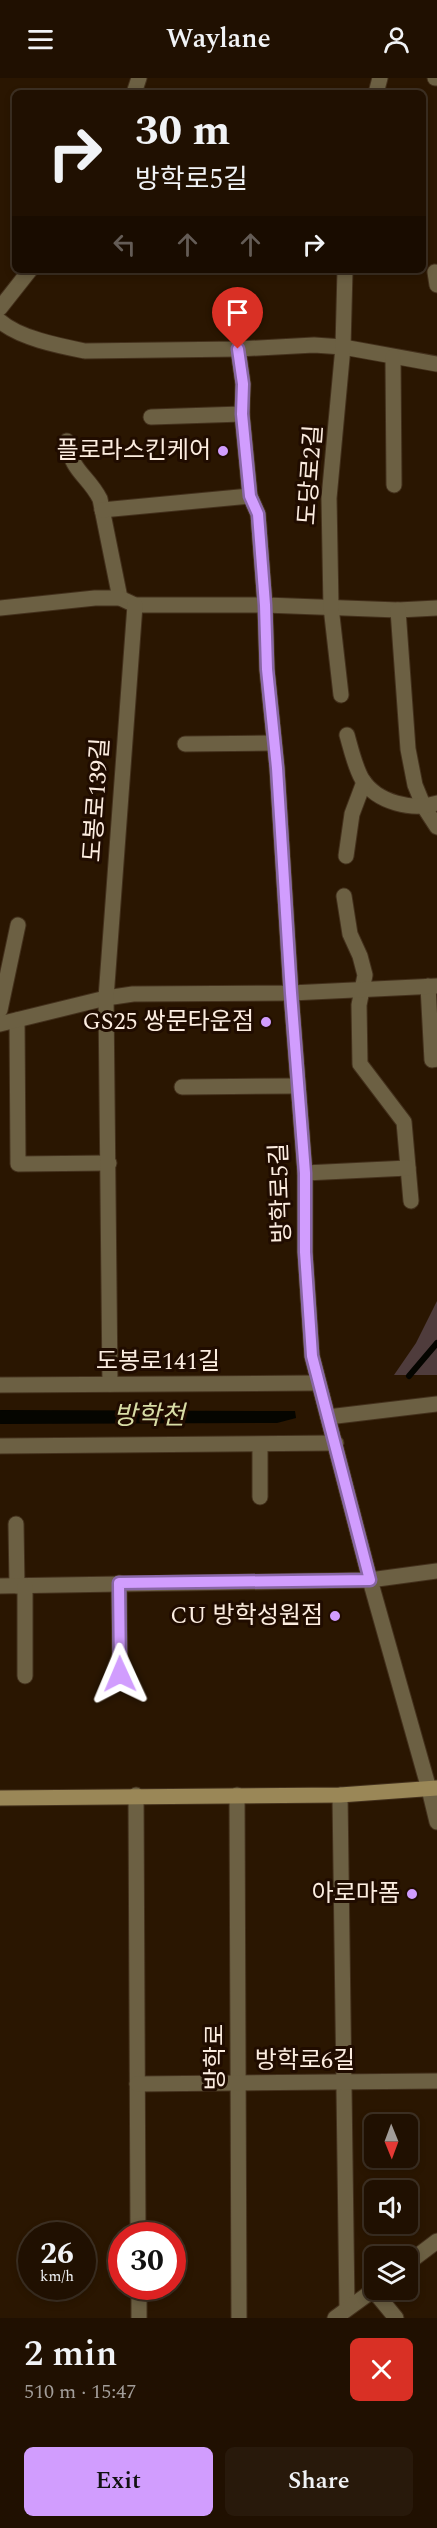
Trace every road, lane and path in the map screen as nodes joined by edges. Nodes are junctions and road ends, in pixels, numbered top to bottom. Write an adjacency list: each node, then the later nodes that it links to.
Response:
1 (28, 273): 3 (street)
2 (345, 273): 5 (street, 도당로2길)
3 (0, 308)
4 (0, 321): 6 (street)
5 (343, 347): 6 (street); 7 (street); 18 (street, 도당로2길)
6 (238, 349): 9 (street, 방학로5길)
7 (393, 357): 8 (street); 12 (street)
8 (437, 364)
9 (242, 414): 10 (street); 13 (street, 방학로5길)
10 (152, 417)
11 (67, 441): 14 (street)
12 (394, 485)
13 (250, 496): 14 (street); 17 (street, 방학로5길)
14 (102, 510): 15 (street)
15 (120, 598): 16 (street); 19 (street)
16 (135, 605): 17 (street); 35 (street, 도봉로139길)
17 (265, 605): 18 (street); 24 (street, 방학로5길)
18 (331, 607): 21 (street); 22 (street)
19 (0, 608)
20 (437, 608): 21 (street)
21 (398, 610): 27 (street)
22 (341, 694)
23 (347, 735): 26 (street)
24 (274, 743): 25 (street); 34 (street, 방학로5길)
25 (185, 744)
26 (364, 782): 27 (street); 29 (street)
27 (430, 805): 28 (street)
28 (437, 827)
29 (346, 856)
30 (344, 896): 33 (street)
31 (18, 925): 36 (street)
32 (433, 986): 33 (street); 39 (street)
33 (362, 989): 34 (street); 43 (street)
34 (291, 993): 35 (street); 40 (street, 방학로5길)
35 (106, 998): 37 (street); 42 (street, 도봉로139길)
36 (0, 1010)
37 (17, 1020): 38 (street); 42 (street)
38 (0, 1024)
39 (437, 1059)
40 (297, 1086): 41 (street); 44 (street, 방학로5길)
41 (182, 1087)
42 (109, 1163): 47 (street, 도봉로139길)
43 (408, 1168): 44 (street); 45 (street)
44 (305, 1173): 46 (street, 방학로5길)
45 (411, 1201)
46 (317, 1383): 47 (street, 도봉로141길); 50 (street, 방학로5길)
47 (110, 1384): 48 (street, 도봉로141길)
48 (0, 1385)
49 (437, 1404): 50 (street)
50 (328, 1417): 51 (street, 방학로5길)
51 (336, 1443): 52 (street); 57 (street, 방학로5길)
52 (260, 1445): 53 (street); 54 (street)
53 (0, 1446)
54 (260, 1497)
55 (16, 1524): 60 (street)
56 (437, 1571): 57 (street)
57 (370, 1580): 58 (street); 63 (street, 방학로5길)
58 (119, 1583): 60 (street); 61 (street)
59 (0, 1586): 60 (street)
60 (21, 1586): 62 (street)
61 (120, 1674)
62 (25, 1676)
63 (433, 1789): 66 (main road); 68 (street)
64 (136, 1795): 65 (main road); 67 (main road); 70 (street)
65 (237, 1795): 66 (main road); 71 (street, 방학로)
66 (340, 1795): 72 (street)
67 (0, 1798)
68 (437, 1822)
69 (437, 2081): 72 (street, 방학로6길)
70 (137, 2084): 71 (street, 방학로6길); 73 (street)
71 (238, 2084): 72 (street, 방학로6길); 81 (street, 방학로)
72 (342, 2084): 79 (street)
73 (138, 2222)
74 (437, 2241): 75 (street)
75 (418, 2255)
76 (364, 2296): 79 (street)
77 (139, 2300): 80 (street)
78 (382, 2300): 82 (street)
79 (341, 2313)
80 (139, 2318)
81 (239, 2318)
82 (396, 2318)

